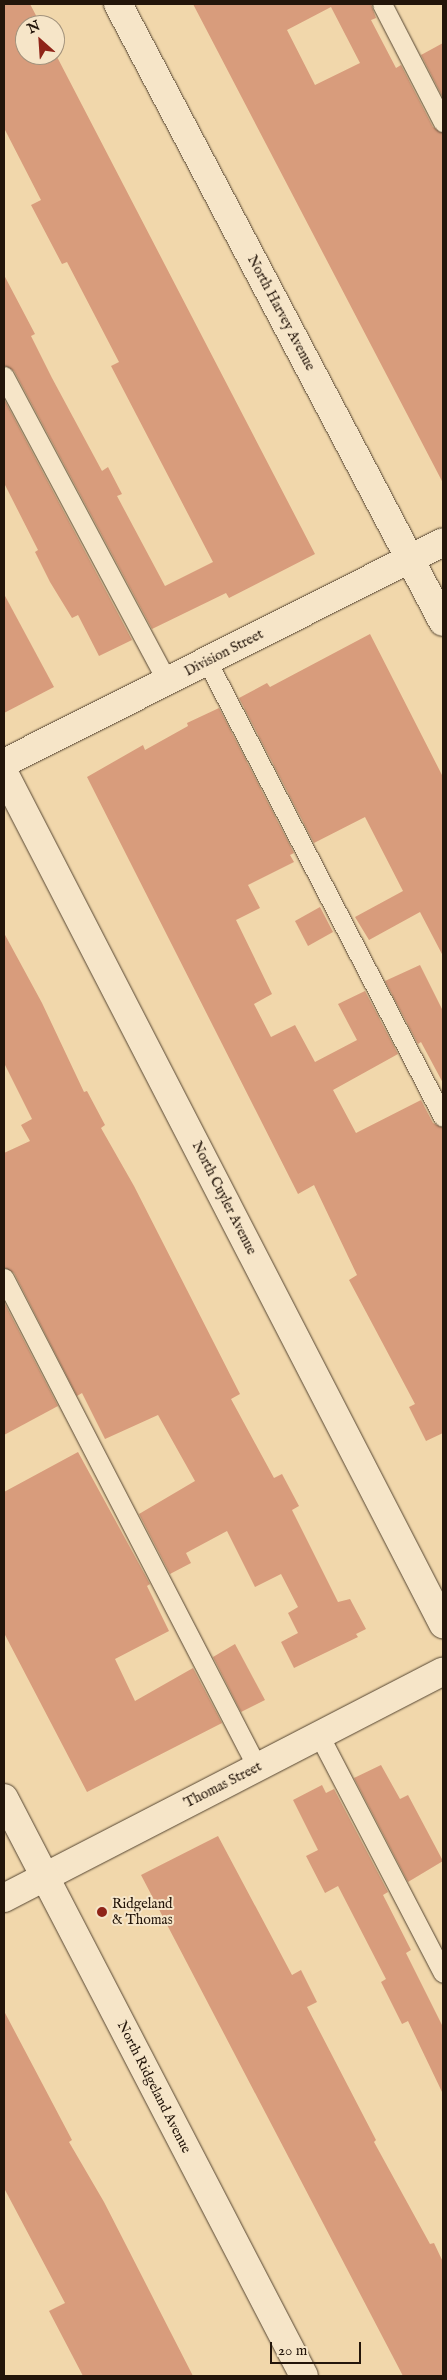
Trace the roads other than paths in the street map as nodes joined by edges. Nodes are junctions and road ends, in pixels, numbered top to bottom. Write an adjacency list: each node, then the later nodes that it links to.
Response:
1 (118, 4): 6 (street, North Harvey Avenue)
2 (382, 4): 3 (lane)
3 (443, 122)
4 (4, 376): 9 (lane)
5 (443, 542): 6 (street, Division Street)
6 (410, 559): 7 (street, North Harvey Avenue); 8 (street, Division Street)
7 (443, 622)
8 (207, 661): 9 (street, Division Street); 12 (lane)
9 (167, 681): 10 (street, Division Street)
10 (4, 764)
11 (4, 773): 14 (street, North Cuyler Avenue)
12 (443, 1117)
13 (4, 1278): 17 (lane)
14 (443, 1624)
15 (443, 1671): 16 (street, Thomas Street)
16 (319, 1735): 17 (street, Thomas Street); 21 (lane)
17 (257, 1767): 19 (street, Thomas Street)
18 (4, 1798): 19 (street, North Ridgeland Avenue)
19 (45, 1877): 20 (street, Thomas Street); 22 (street, North Ridgeland Avenue)
20 (4, 1898)
21 (443, 1973)
22 (304, 2376)

